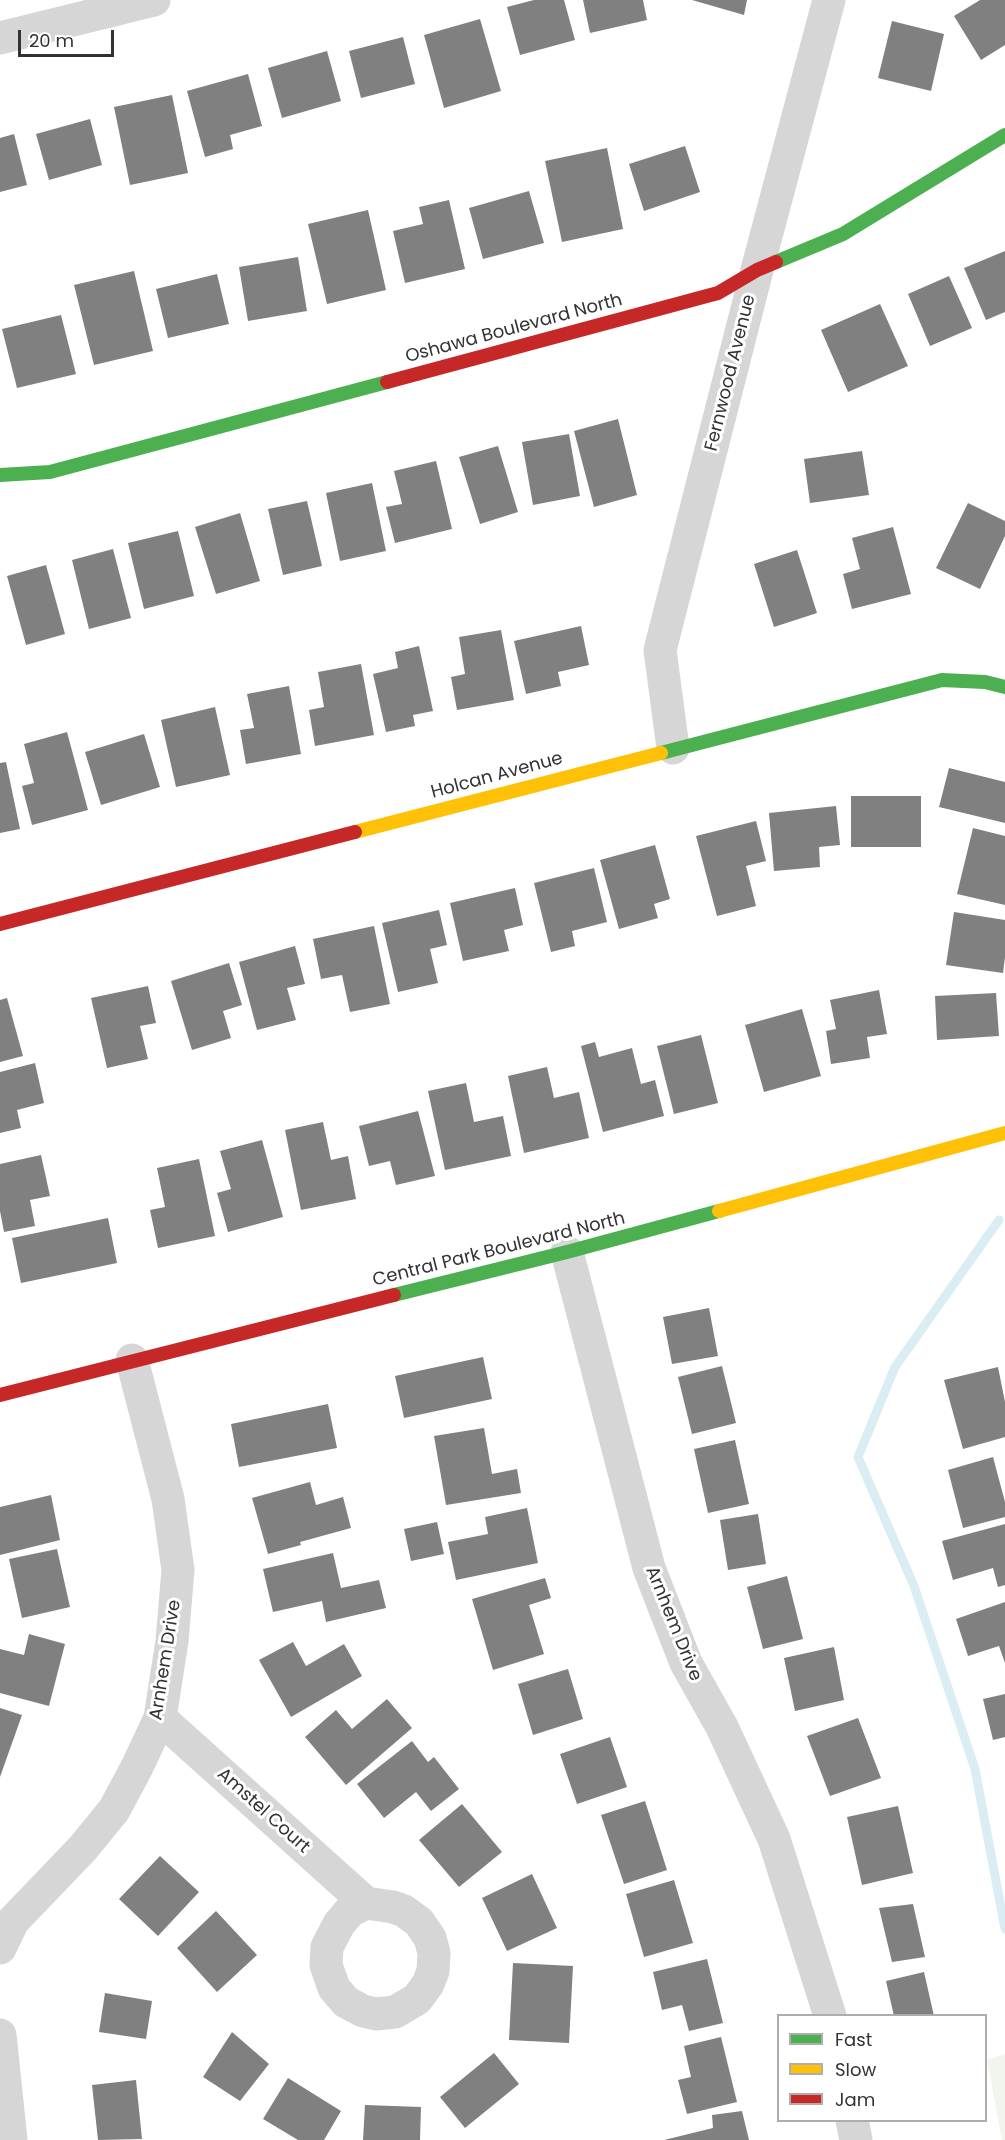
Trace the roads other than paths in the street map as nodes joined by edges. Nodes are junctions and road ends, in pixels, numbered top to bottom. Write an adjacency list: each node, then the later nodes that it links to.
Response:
1 (154, 0): 3 (street)
2 (829, 0): 5 (street, Fernwood Avenue)
3 (0, 38)
4 (1005, 135): 5 (street, Oshawa Boulevard North)
5 (757, 270): 6 (street, Oshawa Boulevard North); 8 (street, Fernwood Avenue)
6 (0, 475)
7 (1005, 687): 8 (street, Holcan Avenue)
8 (673, 748): 9 (street, Holcan Avenue)
9 (0, 924)
10 (1005, 1133): 11 (street, Central Park Boulevard North)
11 (567, 1252): 12 (street, Central Park Boulevard North); 17 (street, Arnhem Drive)
12 (132, 1360): 13 (street, Central Park Boulevard North); 14 (street, Arnhem Drive)
13 (0, 1395)
14 (160, 1718): 15 (street, Amstel Court); 16 (street, Arnhem Drive)
15 (366, 1903)
16 (0, 1948)
17 (829, 2014)
18 (0, 2035): 20 (street)
19 (852, 2122): 21 (street)
20 (11, 2140)
21 (856, 2140)

